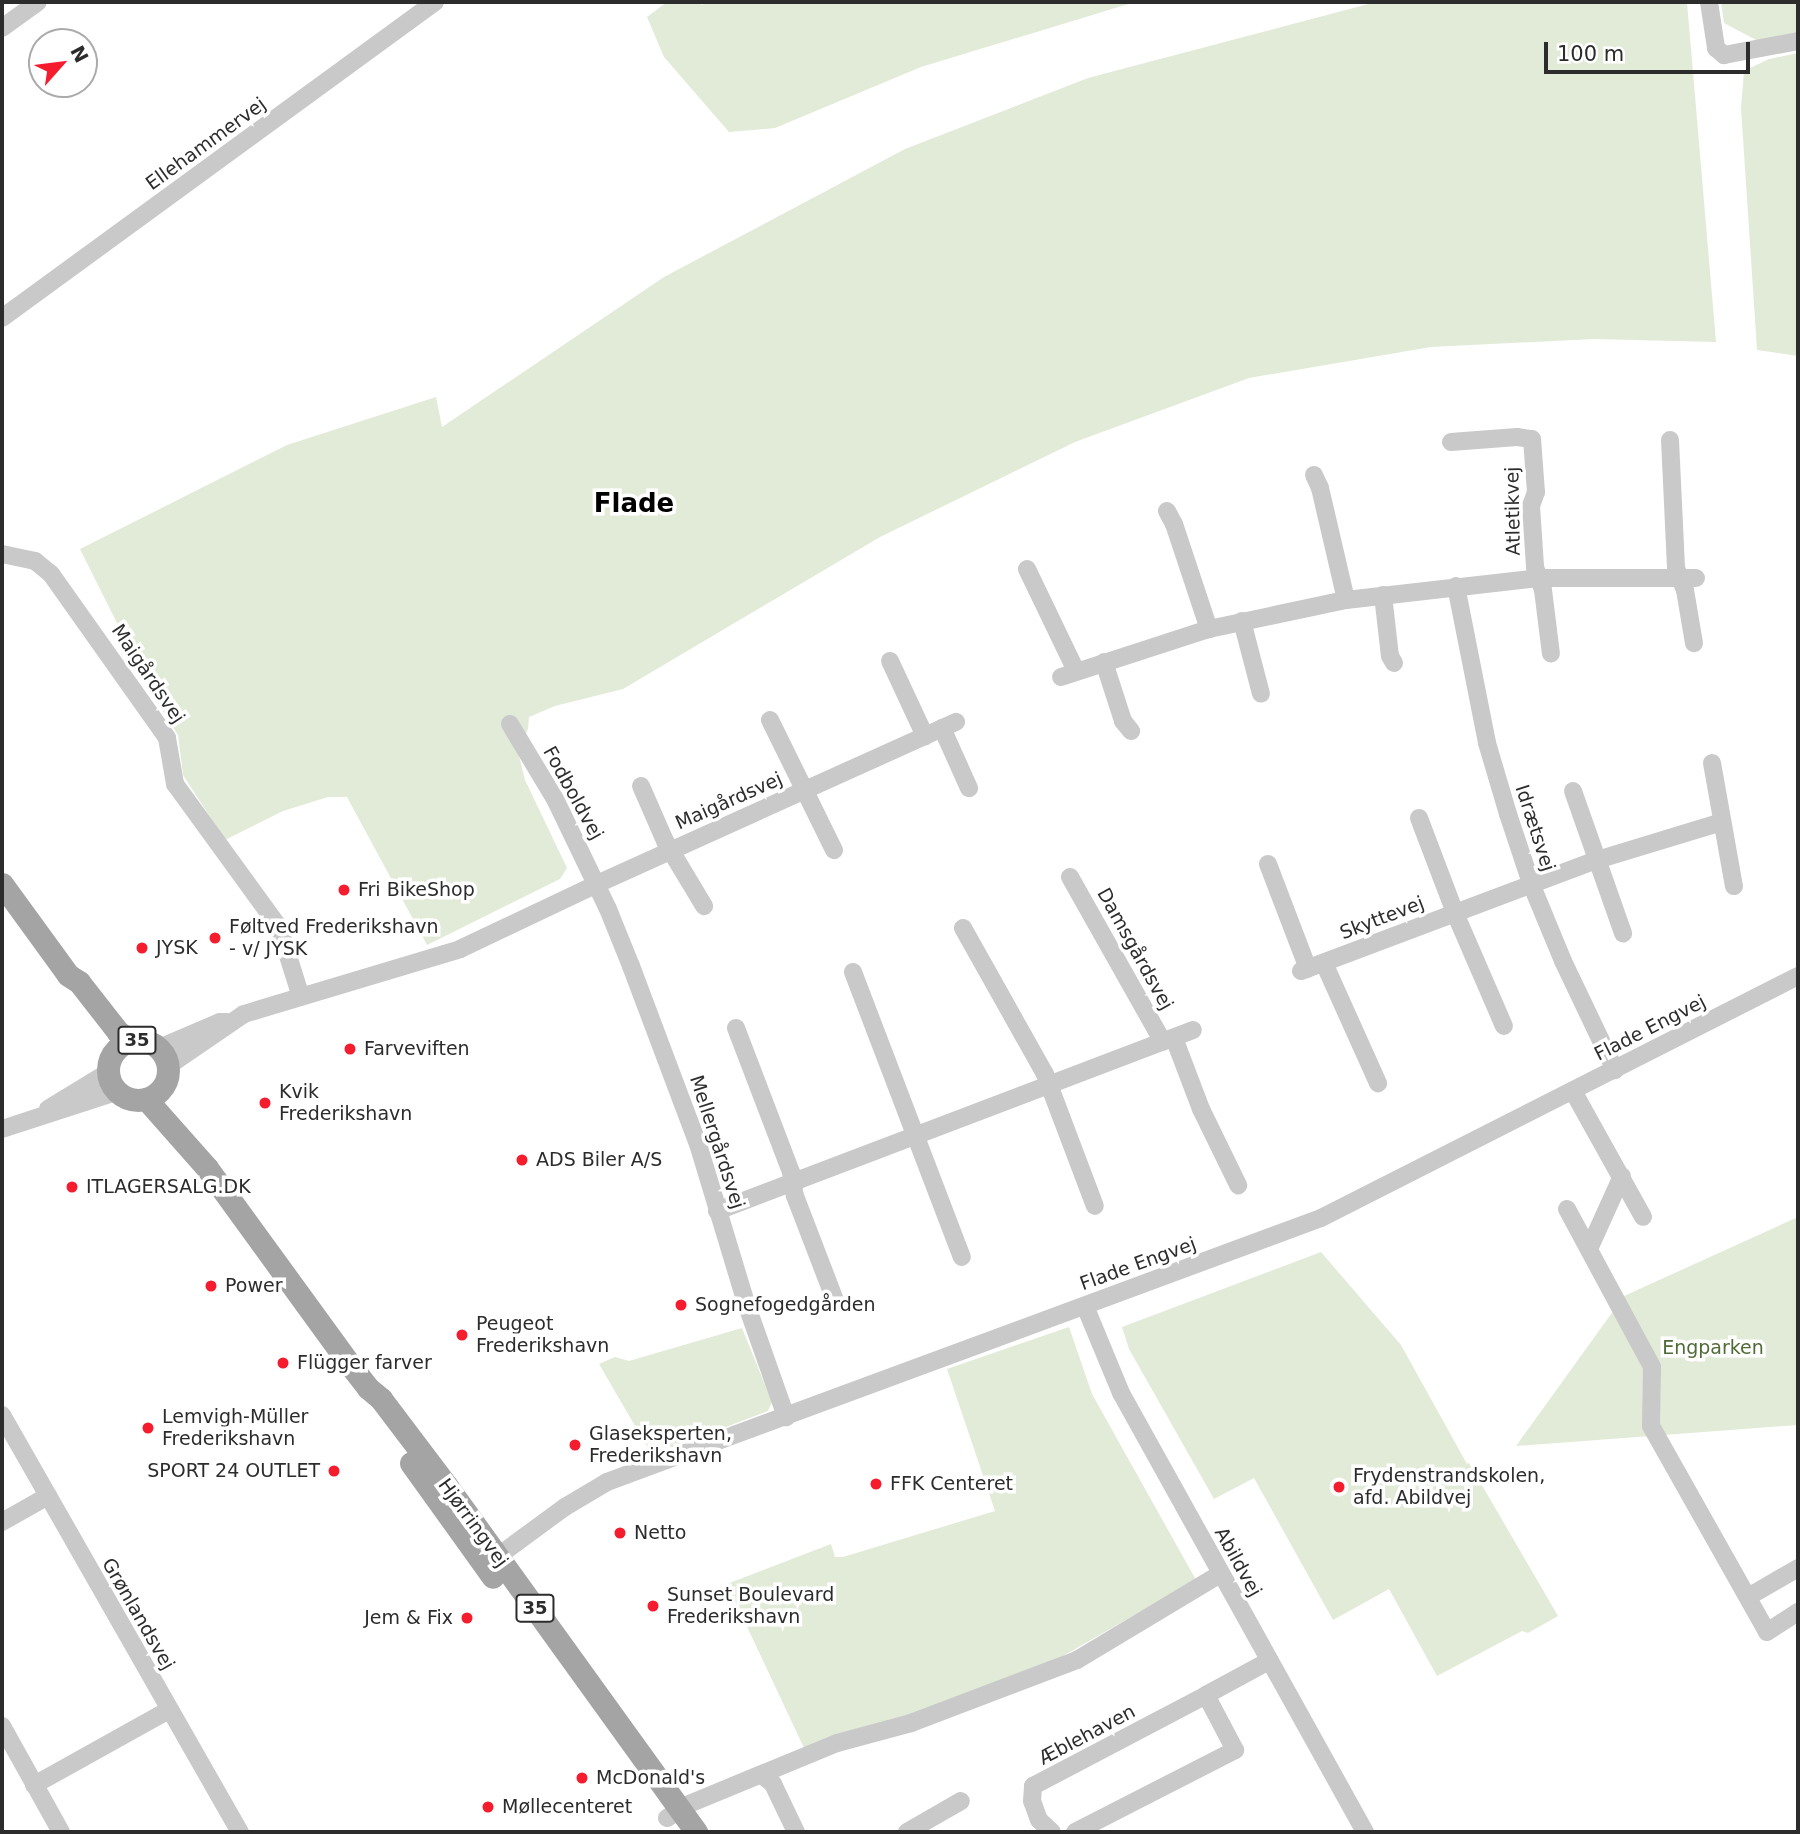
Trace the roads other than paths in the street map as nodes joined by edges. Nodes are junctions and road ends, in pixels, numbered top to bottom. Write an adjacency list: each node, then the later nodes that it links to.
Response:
1 (38, 2): 4 (street)
2 (435, 2): 6 (street, Ellehammervej)
3 (1709, 2): 5 (street)
4 (2, 28)
5 (1798, 41)
6 (2, 318)
7 (1670, 440): 14 (street)
8 (1451, 442): 13 (street, Atletikvej)
9 (1314, 475): 17 (street)
10 (1167, 512): 19 (street)
11 (2, 554): 54 (street, Maigårdsvej)
12 (1027, 569): 23 (street, Atletikvej)
13 (1539, 578): 14 (street, Atletikvej); 15 (street, Atletikvej); 21 (street, Atletikvej)
14 (1688, 578): 20 (street)
15 (1456, 586): 16 (street, Atletikvej); 44 (street, Idrætsvej)
16 (1383, 595): 17 (street, Atletikvej); 24 (street)
17 (1346, 600): 18 (street, Atletikvej)
18 (1242, 621): 19 (street, Atletikvej); 25 (street)
19 (1209, 629): 23 (street, Atletikvej)
20 (1694, 643)
21 (1551, 654)
22 (890, 661): 29 (street)
23 (1104, 662): 28 (street)
24 (1394, 663)
25 (1261, 694)
26 (770, 720): 34 (street, Maigårdsvej)
27 (509, 723): 43 (street, Fodboldvej)
28 (1131, 731)
29 (925, 736): 32 (street, Maigårdsvej); 34 (street, Maigårdsvej)
30 (1712, 763): 36 (street)
31 (641, 786): 37 (street, Maigårdsvej)
32 (969, 788)
33 (1573, 790): 39 (street)
34 (804, 791): 37 (street, Maigårdsvej); 38 (street, Maigårdsvej)
35 (1419, 818): 47 (street, Skyttevej)
36 (1722, 822): 39 (street, Skyttevej); 45 (street)
37 (672, 850): 43 (street, Maigårdsvej); 46 (street, Maigårdsvej)
38 (834, 850)
39 (1597, 860): 44 (street, Skyttevej); 49 (street)
40 (1268, 864): 50 (street, Skyttevej)
41 (1070, 877): 59 (street, Damsgårdsvej)
42 (2, 884): 52 (main road, 35)
43 (597, 884): 54 (street, Maigårdsvej); 75 (street, Mellergårdsvej)
44 (1532, 886): 47 (street, Skyttevej); 61 (street, Idrætsvej)
45 (1734, 886)
46 (704, 906)
47 (1455, 913): 50 (street, Skyttevej); 55 (street, Skyttevej)
48 (962, 928): 64 (street)
49 (1623, 933)
50 (1311, 968): 63 (street, Skyttevej)
51 (853, 972): 68 (street)
52 (68, 975): 58 (main road, 35); 62 (main road, 35)
53 (1798, 976): 61 (street, Flade Engvej)
54 (301, 997): 60 (street, Maigårdsvej)
55 (1504, 1026)
56 (736, 1028): 71 (street)
57 (1192, 1030): 59 (street, Damsgårdsvej)
58 (130, 1040): 60 (main road, 35); 62 (main road, 35)
59 (1169, 1040): 64 (street, Damsgårdsvej); 72 (street, Damsgårdsvej)
60 (164, 1066): 66 (main road); 69 (main road, Hjørringvej / 35)
61 (1615, 1070): 65 (street, Flade Engvej)
62 (111, 1073): 66 (main road); 67 (street)
63 (1378, 1083)
64 (1049, 1086): 68 (street, Damsgårdsvej); 73 (street)
65 (1573, 1091): 70 (street); 80 (street, Flade Engvej)
66 (146, 1100): 69 (main road, Hjørringvej / 35)
67 (2, 1129)
68 (915, 1136): 71 (street, Damsgårdsvej); 78 (street)
69 (208, 1168): 85 (main road, Hjørringvej / 35)
70 (1622, 1176): 76 (street); 77 (street)
71 (793, 1182): 75 (street, Damsgårdsvej); 79 (street)
72 (1238, 1185)
73 (1095, 1206)
74 (1567, 1209): 77 (street)
75 (718, 1211): 82 (street, Mellergårdsvej)
76 (1643, 1217)
77 (1589, 1249): 88 (street)
78 (962, 1256)
79 (836, 1303)
80 (1086, 1306): 82 (street, Flade Engvej); 87 (street, Abildvej)
81 (2, 1415): 83 (street, Grønlandsvej)
82 (786, 1417): 85 (street, Flade Engvej)
83 (48, 1496): 84 (street); 92 (street, Grønlandsvej)
84 (2, 1522)
85 (491, 1561): 97 (main road, Hjørringvej / 35)
86 (1798, 1568): 88 (street)
87 (1220, 1574): 90 (street, Abildvej); 94 (street)
88 (1748, 1597): 89 (street)
89 (1798, 1612)
90 (1269, 1661): 91 (street, Æblehaven); 104 (street, Abildvej)
91 (1206, 1695): 102 (street, Æblehaven); 103 (street)
92 (169, 1710): 95 (street); 99 (street, Grønlandsvej)
93 (2, 1726): 95 (street)
94 (762, 1775): 97 (street); 100 (street)
95 (34, 1785): 98 (street)
96 (961, 1801): 101 (street)
97 (684, 1826)
98 (61, 1832)
99 (240, 1832)
100 (796, 1832)
101 (908, 1832)
102 (1052, 1832)
103 (1075, 1832)
104 (1365, 1832)

